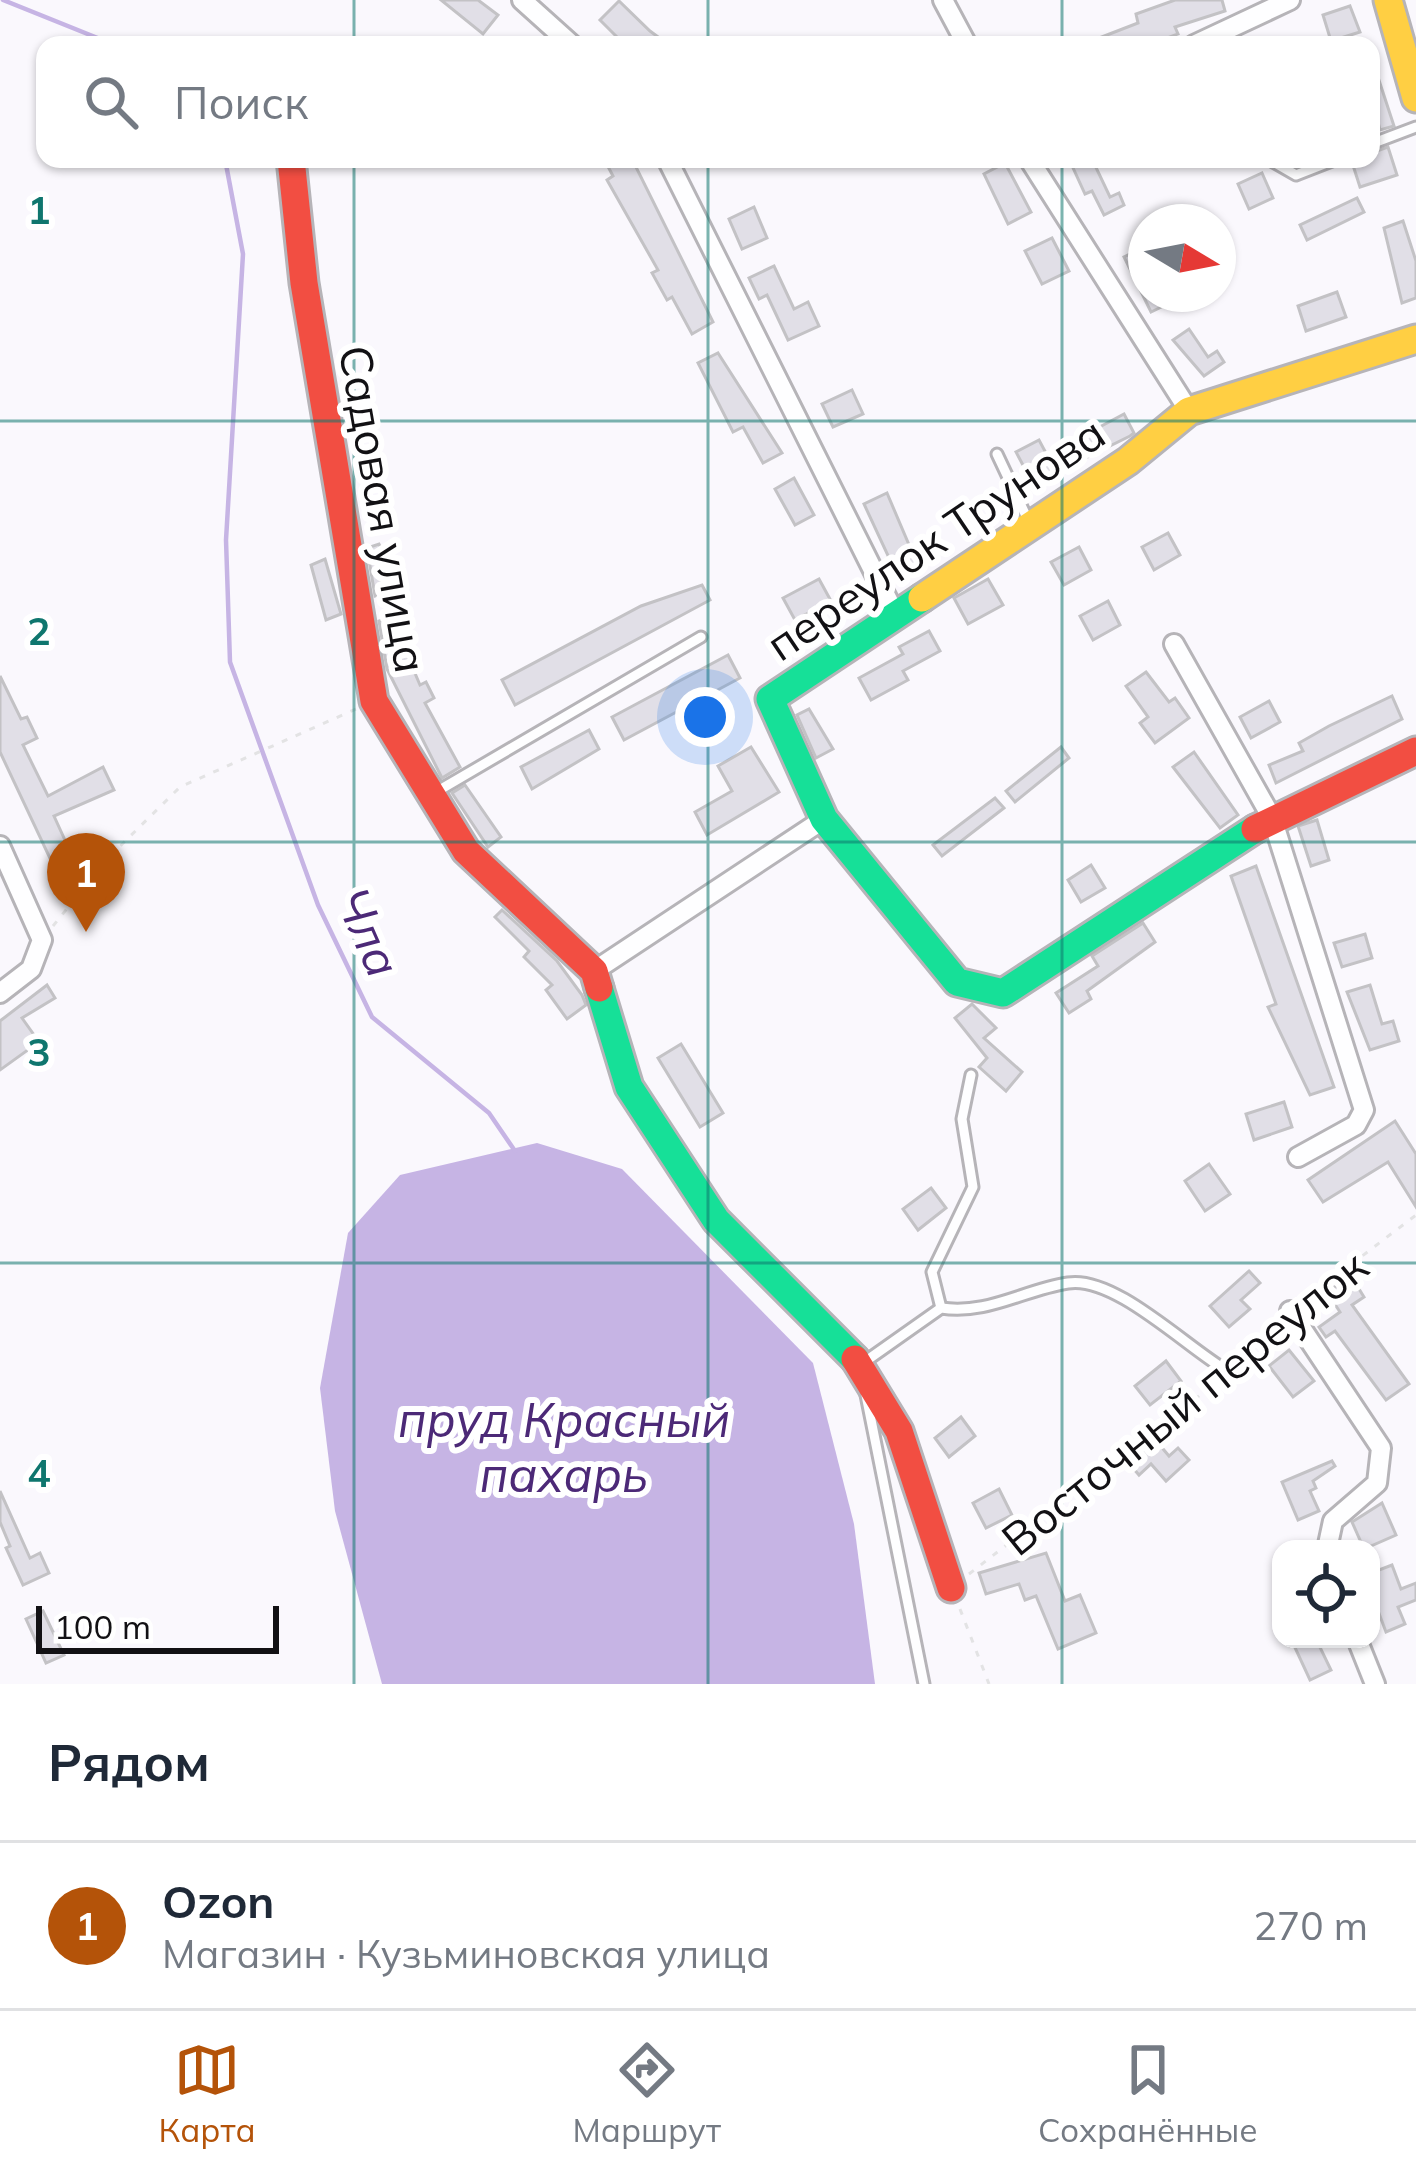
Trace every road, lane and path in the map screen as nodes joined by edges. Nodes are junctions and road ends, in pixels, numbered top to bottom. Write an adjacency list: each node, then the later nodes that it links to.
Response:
1 (521, 0): 5 (street)
2 (943, 0): 6 (street)
3 (1290, 0): 7 (street)
4 (1388, 0): 8 (street)
5 (562, 36)
6 (962, 36)
7 (1213, 36)
8 (1416, 98)
9 (1416, 127): 10 (lane)
10 (1380, 141)
11 (292, 168): 23 (street, Садовая улица)
12 (672, 168): 20 (street)
13 (1035, 168): 17 (street)
14 (1284, 168): 15 (lane)
15 (1314, 168)
16 (1416, 339): 17 (street, переулок Трунова)
17 (1190, 411): 19 (street, переулок Трунова)
18 (997, 454): 19 (lane)
19 (1030, 525): 20 (street, переулок Трунова)
20 (896, 616): 27 (street, переулок Трунова)
21 (701, 638): 25 (lane)
22 (1174, 644): 26 (street)
23 (374, 701): 25 (street, Садовая улица); 29 (path)
24 (1416, 751): 26 (street, переулок Трунова)
25 (431, 794): 30 (street, Садовая улица)
26 (1272, 818): 27 (street, переулок Трунова); 33 (street)
27 (824, 819): 30 (street)
28 (0, 846): 29 (street)
29 (41, 935): 31 (street)
30 (594, 971): 37 (street)
31 (0, 993)
32 (971, 1075): 35 (lane)
33 (1298, 1156)
34 (1416, 1215): 36 (path, Восточный переулок)
35 (941, 1308): 37 (lane); 38 (lane)
36 (1290, 1310): 38 (path, Восточный переулок); 39 (street)
37 (860, 1364): 40 (street); 42 (lane)
38 (1229, 1372): 40 (path, Восточный переулок)
39 (1330, 1540)
40 (952, 1588): 43 (path)
41 (1361, 1648): 44 (street)
42 (924, 1684)
43 (989, 1684)
44 (1376, 1684)

